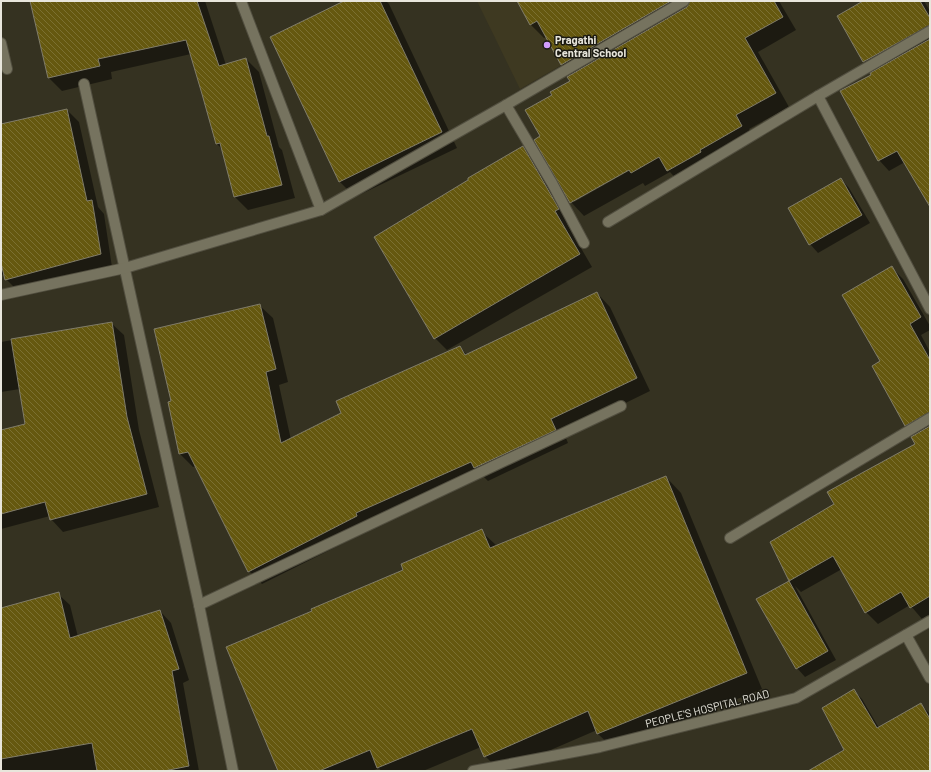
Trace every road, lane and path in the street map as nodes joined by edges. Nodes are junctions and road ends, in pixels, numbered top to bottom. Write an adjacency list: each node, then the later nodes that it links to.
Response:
1 (241, 1): 9 (street)
2 (684, 1): 8 (street)
3 (930, 31): 7 (street)
4 (1, 42): 5 (street)
5 (7, 69)
6 (84, 84): 12 (street)
7 (818, 96): 10 (street); 14 (street)
8 (506, 106): 9 (street); 11 (street)
9 (321, 210): 12 (street)
10 (608, 222)
11 (584, 243)
12 (126, 268): 13 (street); 18 (street)
13 (1, 295)
14 (930, 309)
15 (621, 406): 18 (street)
16 (930, 418): 17 (street)
17 (730, 538)
18 (199, 605): 22 (street)
19 (930, 621): 20 (street, PEOPLE'S HOSPITAL ROAD)
20 (906, 635): 21 (street); 23 (street, PEOPLE'S HOSPITAL ROAD)
21 (930, 678)
22 (233, 771)
23 (473, 771)

